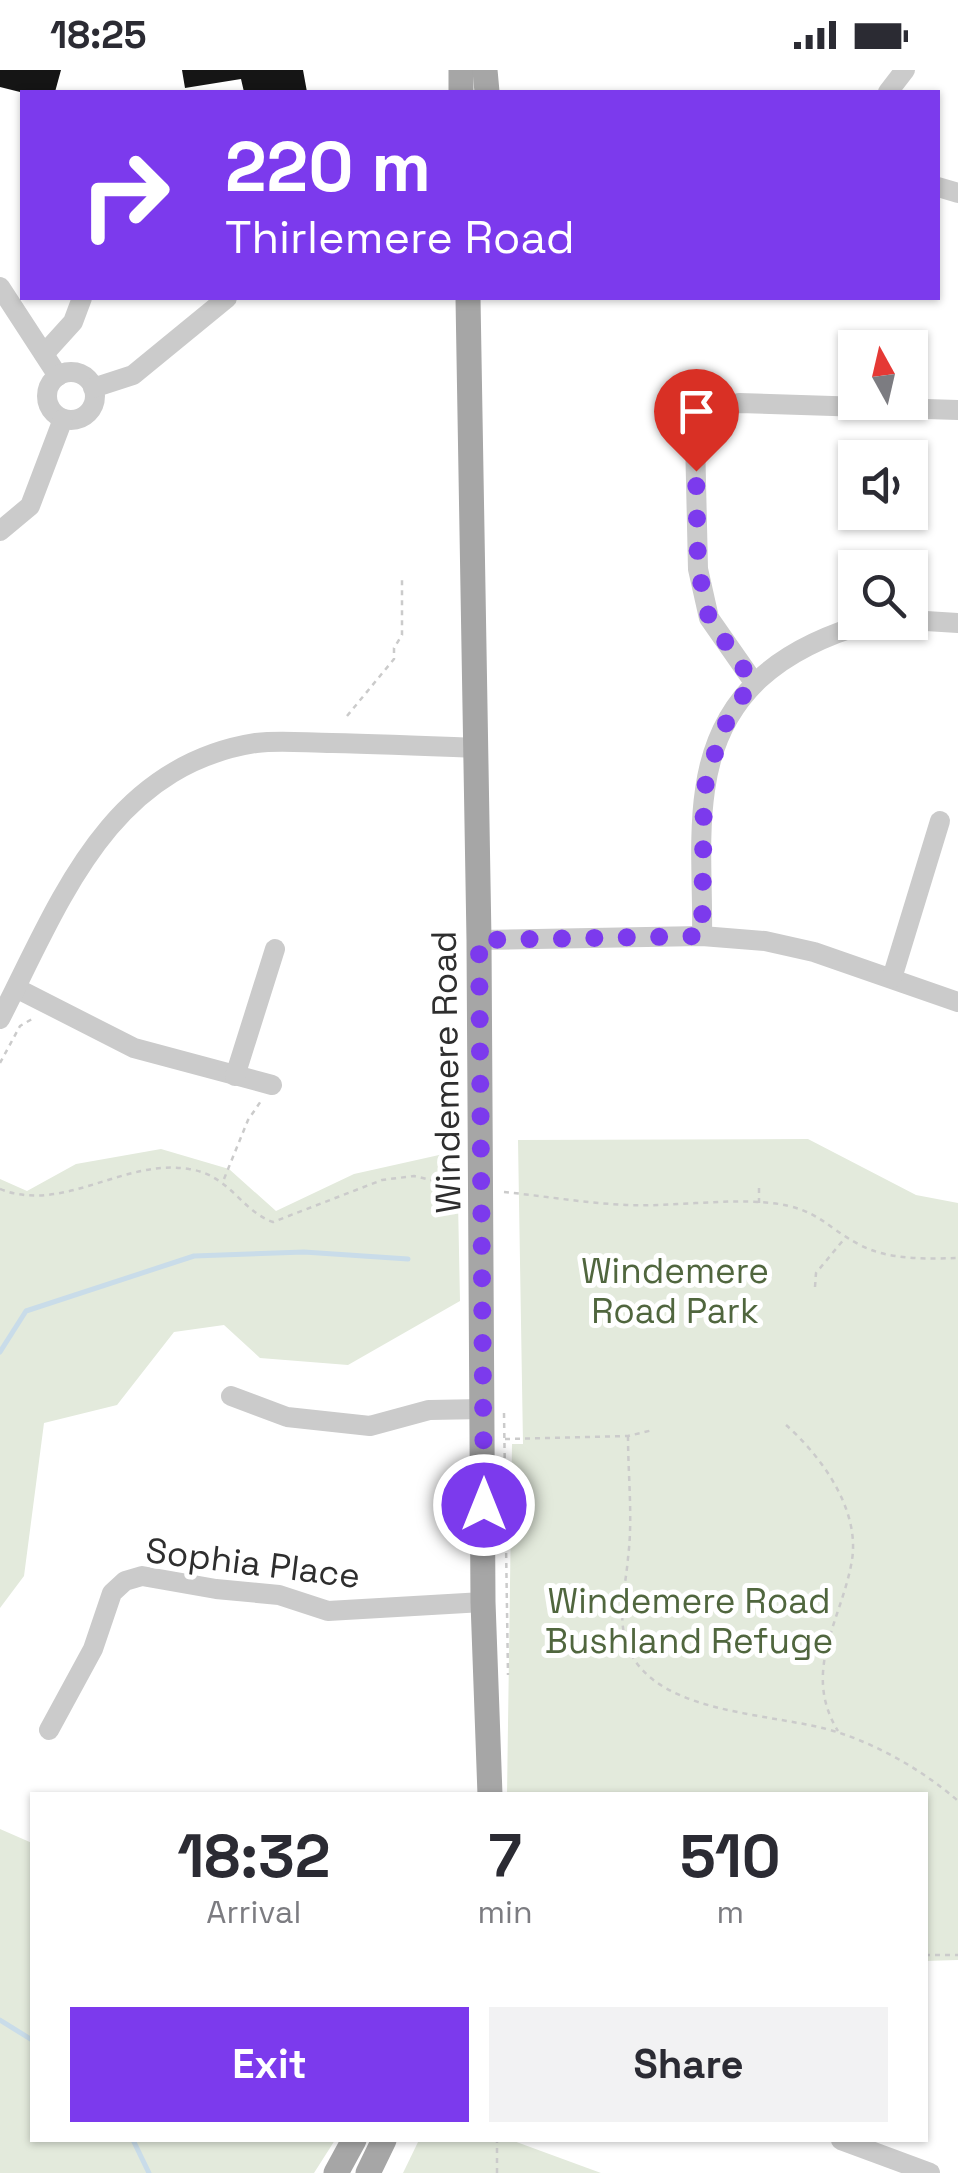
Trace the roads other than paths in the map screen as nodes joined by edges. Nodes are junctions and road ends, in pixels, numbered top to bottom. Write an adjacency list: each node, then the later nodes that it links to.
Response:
1 (905, 70): 2 (street)
2 (890, 90)
3 (0, 287): 8 (street)
4 (81, 300): 8 (street)
5 (225, 300): 10 (street)
6 (468, 300): 11 (main road, Windemere Road)
7 (484, 300): 11 (main road, Windemere Road)
8 (44, 354): 9 (street)
9 (58, 376): 10 (street); 13 (street)
10 (94, 388): 13 (street)
11 (472, 402): 19 (main road, Windemere Road)
12 (958, 410): 18 (street)
13 (63, 420): 14 (street)
14 (0, 531)
15 (928, 621): 16 (street)
16 (958, 622)
17 (838, 631): 18 (street)
18 (752, 681): 21 (street)
19 (477, 748): 22 (main road, Windemere Road); 25 (street)
20 (940, 821): 24 (street)
21 (702, 936): 22 (street); 24 (street)
22 (479, 940): 31 (main road, Windemere Road)
23 (276, 949): 28 (street)
24 (892, 978): 26 (street)
25 (16, 988): 27 (street); 28 (street)
26 (958, 1002)
27 (0, 1019)
28 (235, 1076): 29 (street)
29 (272, 1085)
30 (231, 1396): 31 (street)
31 (494, 1409): 32 (main road, Windemere Road)
32 (484, 1602): 33 (street, Sophia Place); 34 (main road, Windemere Road)
33 (49, 1730)
34 (486, 1740): 35 (main road, Windemere Road); 36 (main road, Windemere Road)
35 (476, 1792)
36 (490, 1792)
37 (353, 2142): 40 (main road)
38 (383, 2142): 41 (main road)
39 (865, 2144): 42 (street)
40 (336, 2173)
41 (368, 2173)
42 (930, 2173)

